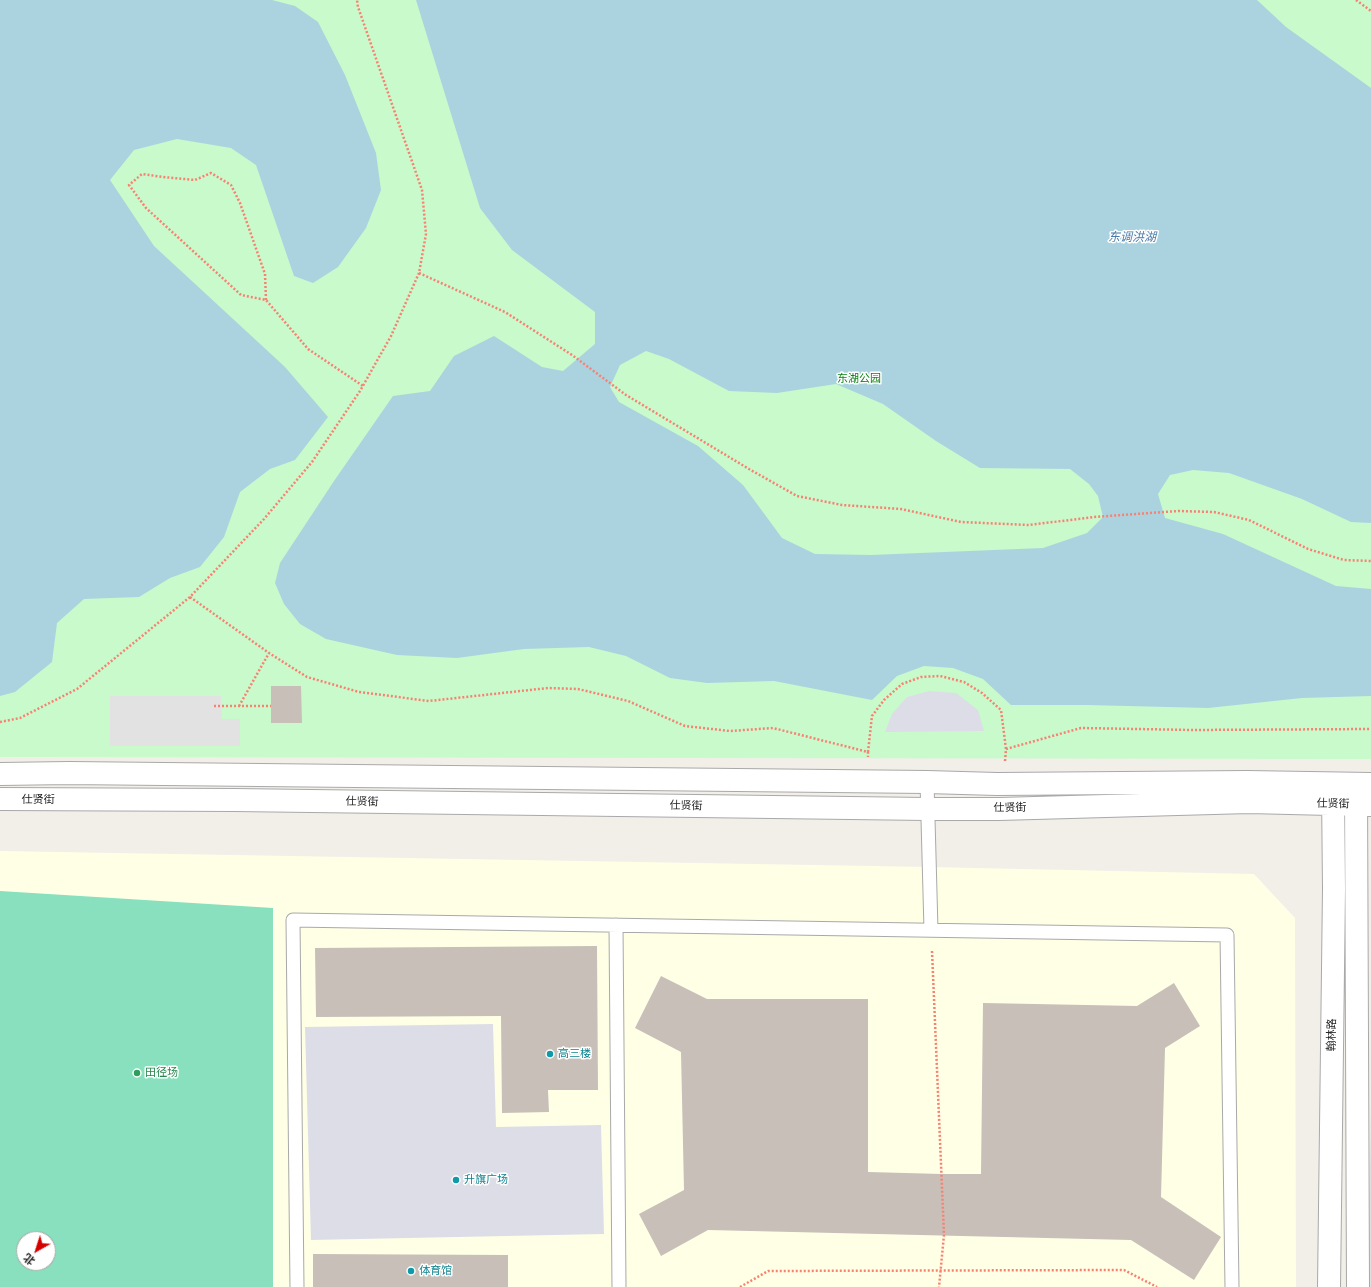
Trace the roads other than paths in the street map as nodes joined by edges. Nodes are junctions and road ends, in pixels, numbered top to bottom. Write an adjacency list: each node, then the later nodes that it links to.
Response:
1 (0, 774): 2 (street)
2 (927, 782): 3 (street); 6 (lane)
3 (1333, 794): 4 (street, 仕贤街); 6 (street, 仕贤街); 12 (street, 翰林路)
4 (1364, 794): 13 (street)
5 (0, 799): 6 (street, 仕贤街)
6 (927, 809): 8 (lane)
7 (616, 925): 8 (lane); 9 (lane); 10 (lane)
8 (931, 930): 11 (lane)
9 (297, 1287)
10 (618, 1287)
11 (1232, 1287)
12 (1329, 1287)
13 (1358, 1287)

